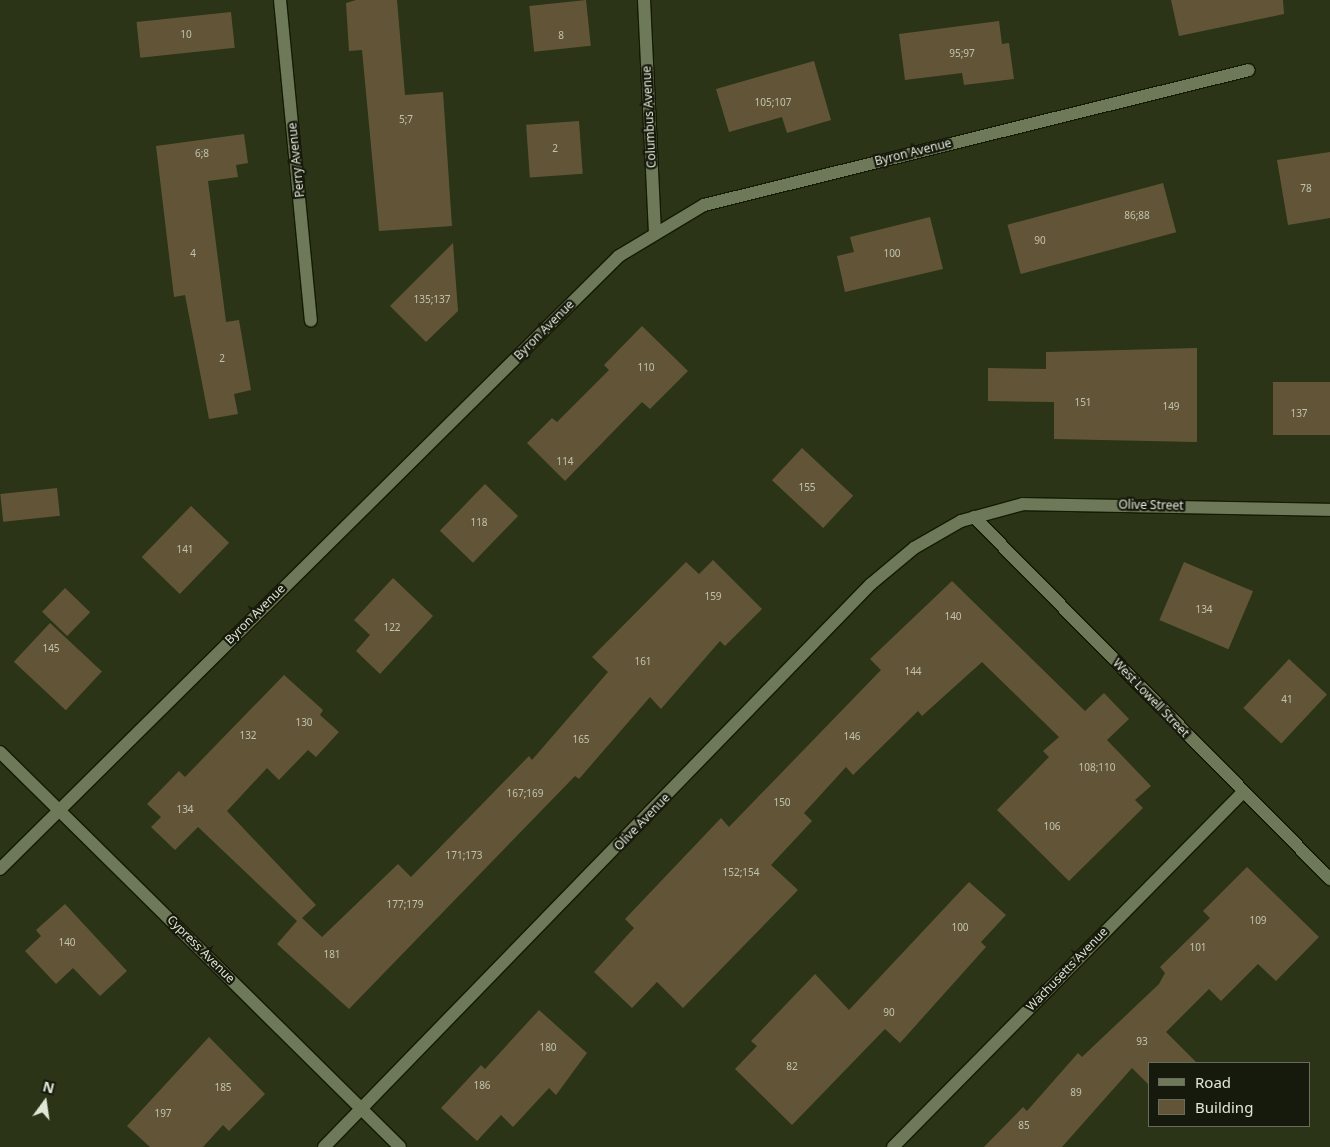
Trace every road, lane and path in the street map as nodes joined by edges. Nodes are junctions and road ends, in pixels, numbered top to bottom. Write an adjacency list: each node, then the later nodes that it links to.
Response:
1 (280, 0): 5 (street, Perry Avenue)
2 (644, 0): 4 (street, Columbus Avenue)
3 (1249, 70): 4 (street, Byron Avenue)
4 (655, 234): 10 (street, Byron Avenue)
5 (311, 321)
6 (1330, 510): 7 (street, Olive Street)
7 (974, 517): 9 (street, West Lowell Street); 13 (street, Olive Avenue)
8 (0, 752): 10 (street, Cypress Avenue)
9 (1242, 792): 12 (street, West Lowell Street); 16 (street, Wachusetts Avenue)
10 (58, 808): 11 (street, Byron Avenue); 13 (street, Cypress Avenue)
11 (0, 869)
12 (1330, 879)
13 (362, 1110): 14 (street, Olive Avenue); 15 (street, Cypress Avenue)
14 (324, 1147)
15 (400, 1147)
16 (893, 1147)

